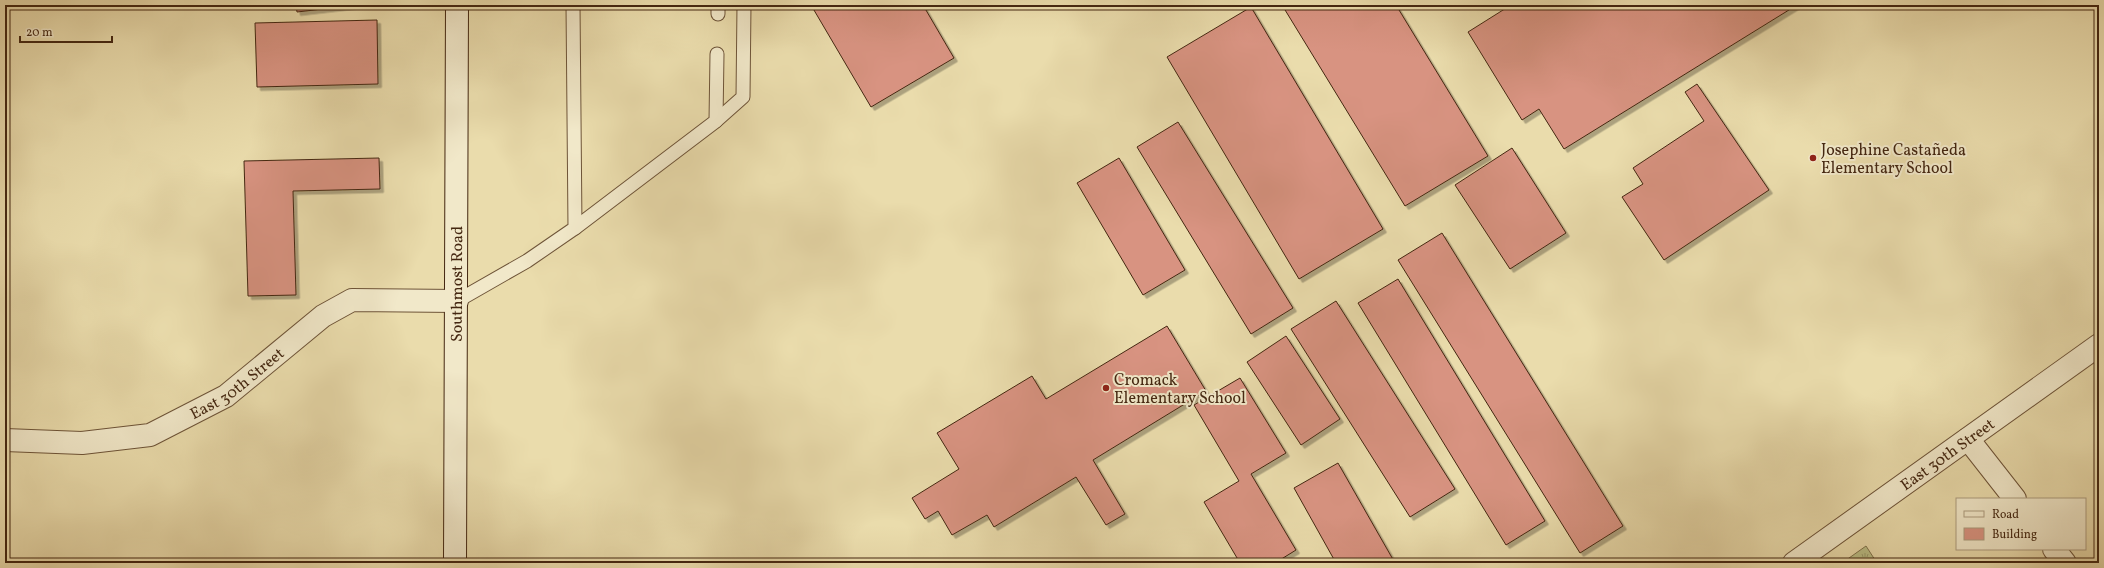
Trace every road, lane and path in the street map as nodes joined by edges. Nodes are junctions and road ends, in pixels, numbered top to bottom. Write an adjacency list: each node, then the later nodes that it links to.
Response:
1 (457, 5): 7 (street, Southmost Road)
2 (573, 5): 6 (lane)
3 (744, 5): 5 (lane)
4 (717, 54): 5 (lane)
5 (716, 121): 6 (lane)
6 (575, 228): 7 (lane)
7 (457, 301): 10 (street, East 30th Street); 13 (street, Southmost Road)
8 (2099, 345): 9 (street, East 30th Street)
9 (1968, 439): 11 (street); 14 (street, East 30th Street)
10 (5, 440)
11 (2014, 498)
12 (2055, 550): 15 (street)
13 (455, 563)
14 (1794, 563)
15 (2064, 563)

